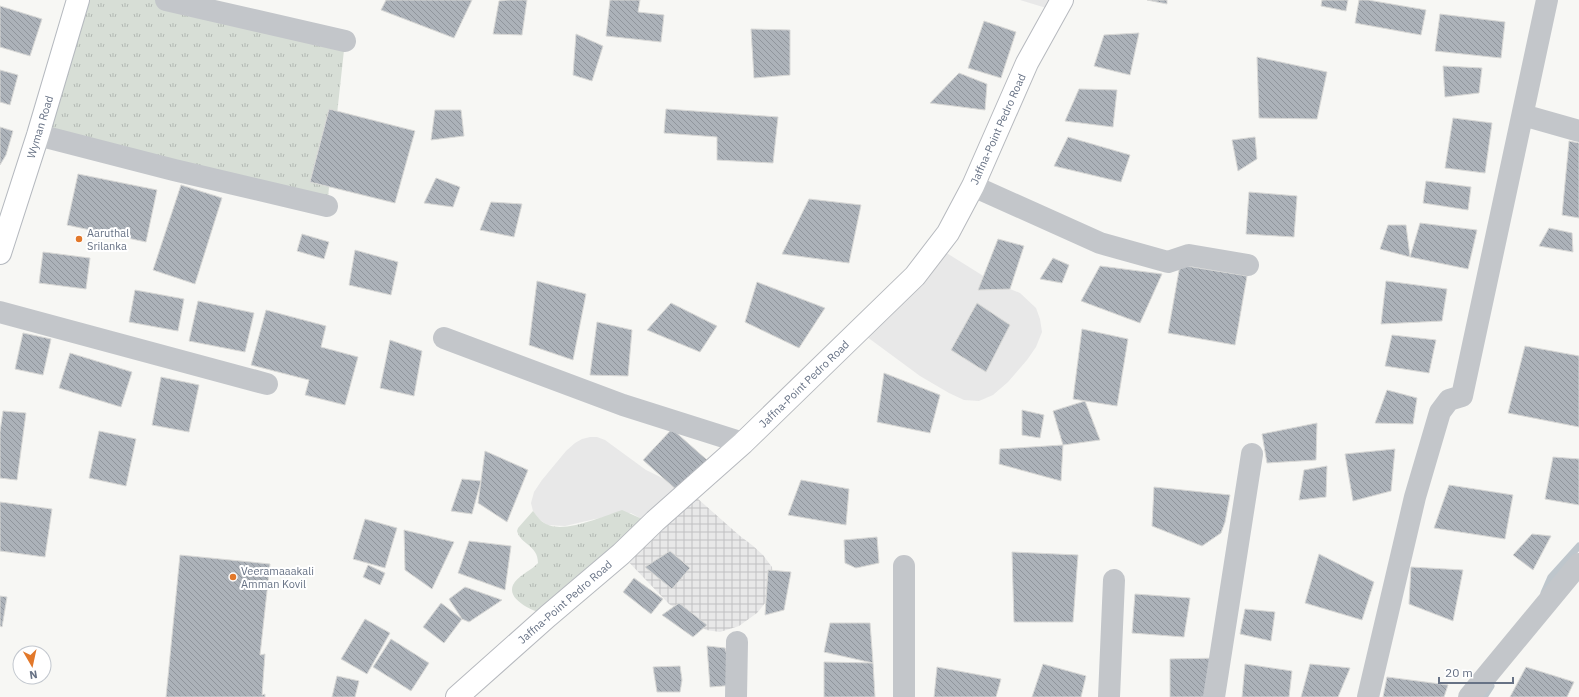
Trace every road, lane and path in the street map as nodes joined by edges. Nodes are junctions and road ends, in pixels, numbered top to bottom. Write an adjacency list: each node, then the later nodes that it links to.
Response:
1 (78, 0): 8 (main road, Wyman Road)
2 (166, 0): 5 (street)
3 (1062, 0): 9 (main road, Jaffna-Point Pedro Road)
4 (1547, 0): 6 (street)
5 (345, 40)
6 (1523, 115): 7 (street); 27 (street)
7 (1579, 131)
8 (38, 135): 10 (street); 11 (main road, Wyman Road)
9 (973, 186): 12 (street); 16 (main road, Jaffna-Point Pedro Road)
10 (327, 206)
11 (0, 253)
12 (1248, 265)
13 (0, 312): 15 (street)
14 (444, 338): 16 (street)
15 (267, 384)
16 (743, 443): 22 (main road, Jaffna-Point Pedro Road)
17 (1252, 454): 26 (street)
18 (1579, 564): 28 (street)
19 (904, 566): 24 (street)
20 (1114, 580): 25 (street)
21 (737, 642): 23 (street)
22 (457, 697)
23 (736, 697)
24 (904, 697)
25 (1109, 697)
26 (1214, 697)
27 (1368, 697)
28 (1469, 697)

